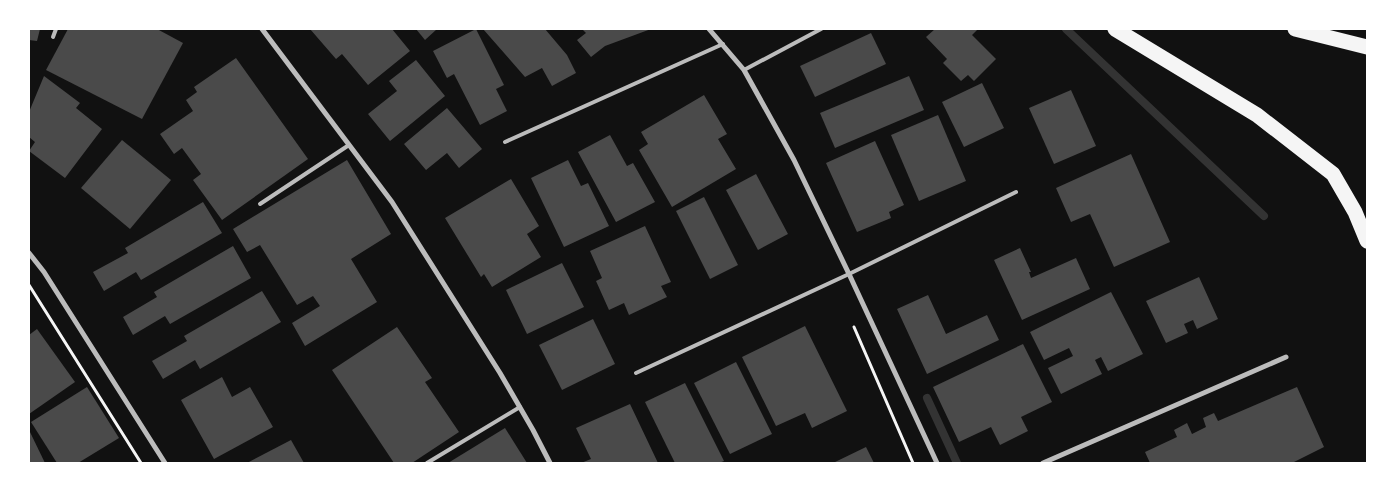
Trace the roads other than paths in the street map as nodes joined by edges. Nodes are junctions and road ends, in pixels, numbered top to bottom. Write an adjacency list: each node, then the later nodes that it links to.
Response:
1 (56, 29): 7 (lane)
2 (262, 29): 12 (street)
3 (709, 29): 8 (street)
4 (821, 29): 10 (lane)
5 (1115, 29): 15 (highway)
6 (1295, 29): 9 (highway)
7 (53, 38)
8 (723, 44): 10 (street); 11 (lane)
9 (1367, 47)
10 (744, 70): 17 (street)
11 (505, 142)
12 (349, 145): 14 (lane); 20 (street)
13 (1016, 192): 17 (lane)
14 (260, 204)
15 (1367, 241)
16 (29, 253): 21 (street)
17 (850, 274): 19 (lane); 24 (street)
18 (1286, 357): 25 (street)
19 (636, 373)
20 (520, 407): 22 (lane); 23 (street)
21 (165, 463)
22 (427, 463)
23 (550, 463)
24 (937, 463)
25 (1043, 463)

